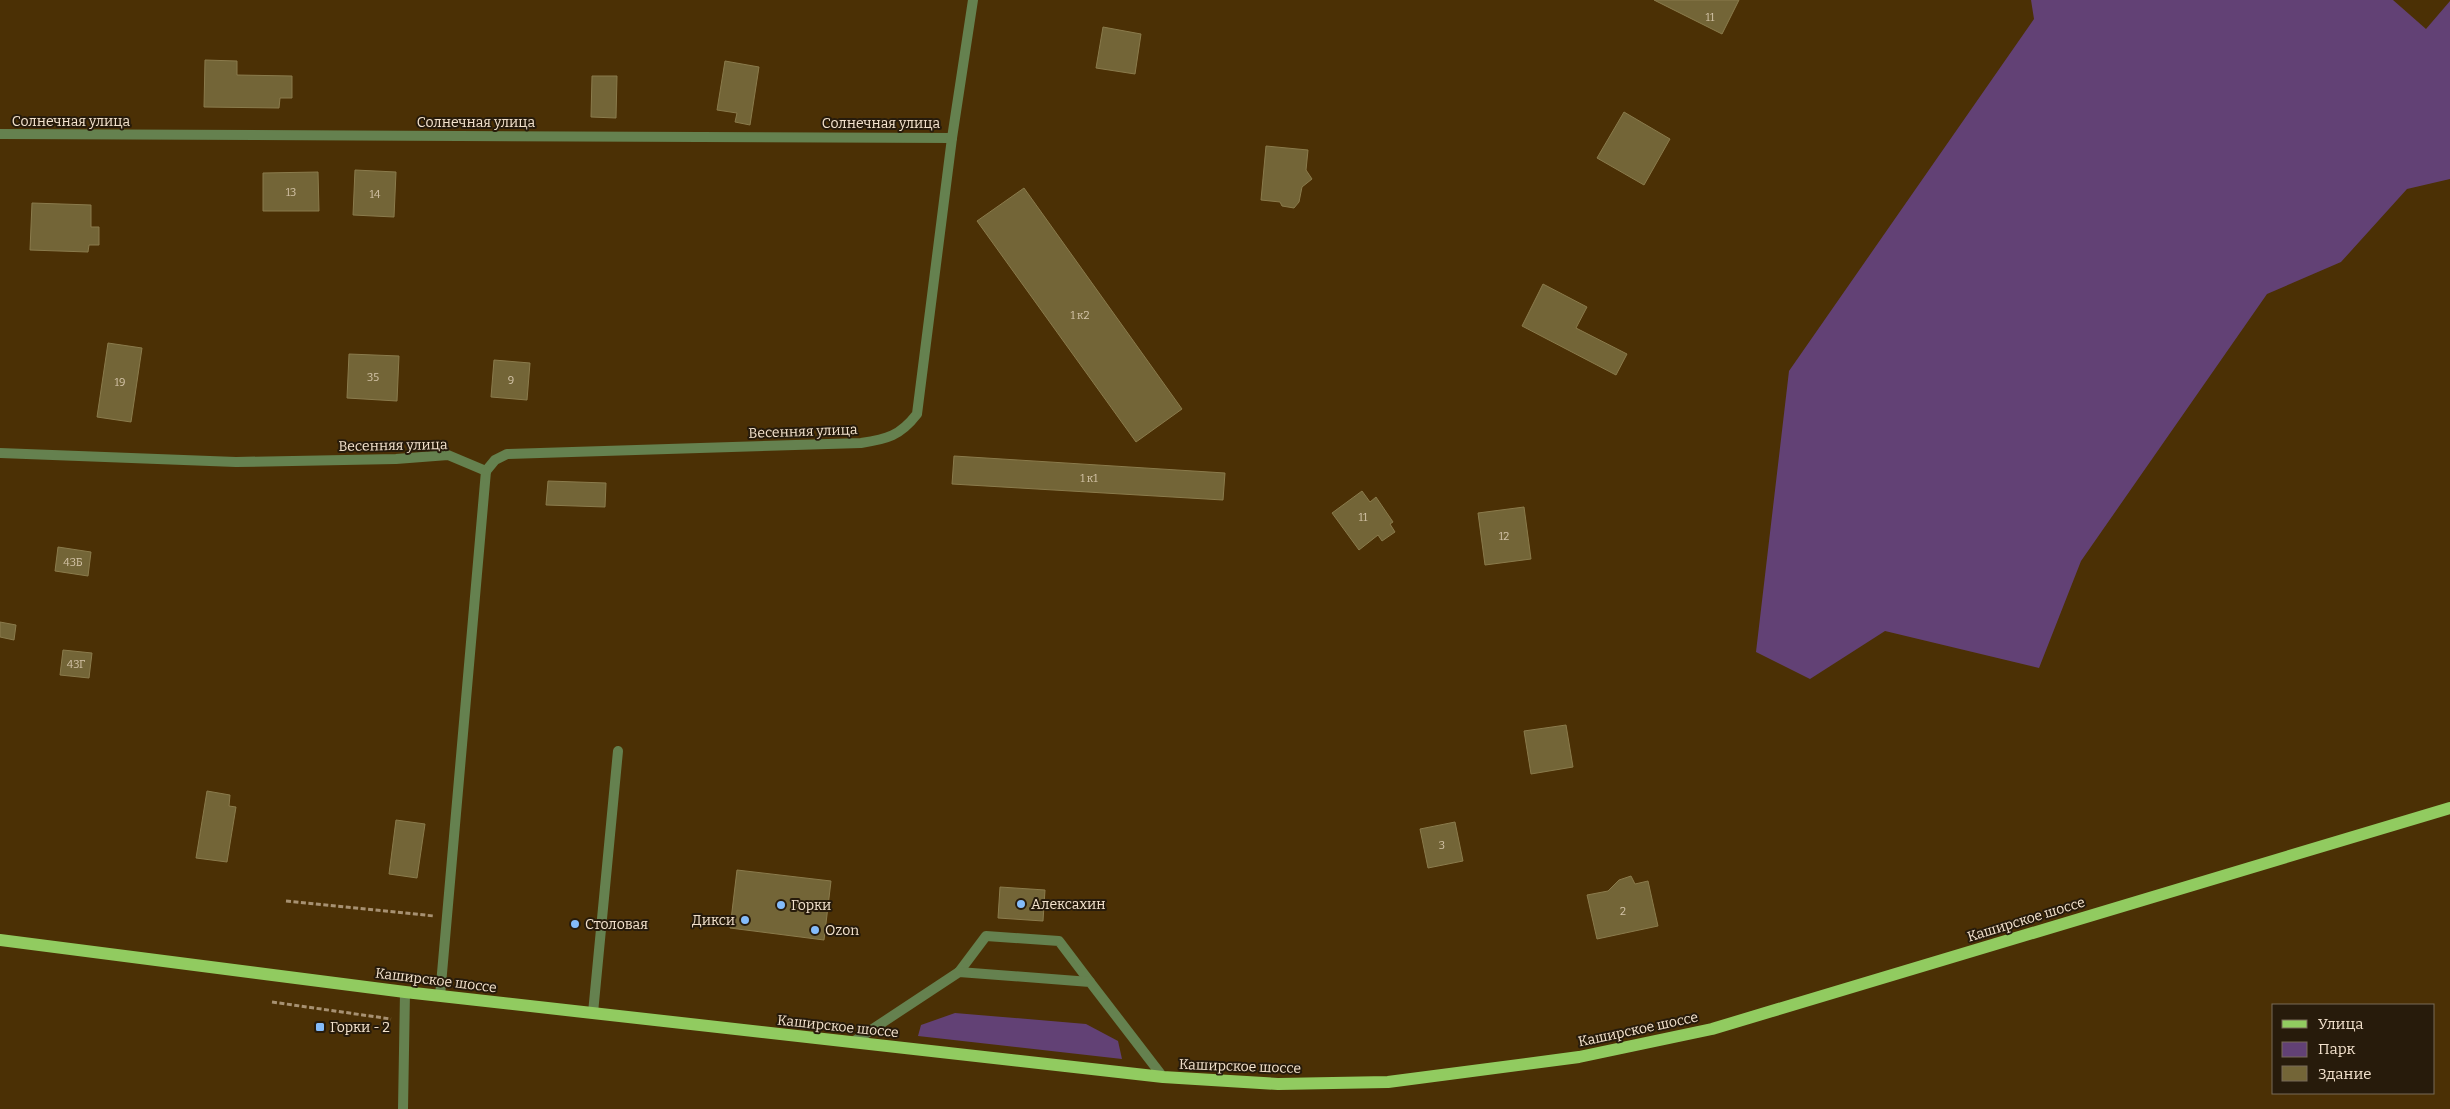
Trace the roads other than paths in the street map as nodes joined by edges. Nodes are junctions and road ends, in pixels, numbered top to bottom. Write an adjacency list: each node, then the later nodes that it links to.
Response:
1 (973, 0): 3 (street)
2 (0, 134): 3 (street, Солнечная улица)
3 (952, 138): 5 (street, Весенняя улица)
4 (0, 454): 5 (street, Весенняя улица)
5 (486, 471): 12 (street)
6 (618, 751): 13 (street)
7 (2450, 808): 15 (main road, Каширское шоссе)
8 (0, 940): 11 (main road, Каширское шоссе)
9 (959, 972): 10 (street); 10 (street); 14 (street)
10 (1090, 982): 15 (street)
11 (405, 992): 12 (main road, Каширское шоссе); 16 (street)
12 (440, 996): 13 (main road, Каширское шоссе)
13 (593, 1013): 14 (main road, Каширское шоссе)
14 (853, 1042): 15 (main road, Каширское шоссе)
15 (1163, 1077)
16 (403, 1109)

